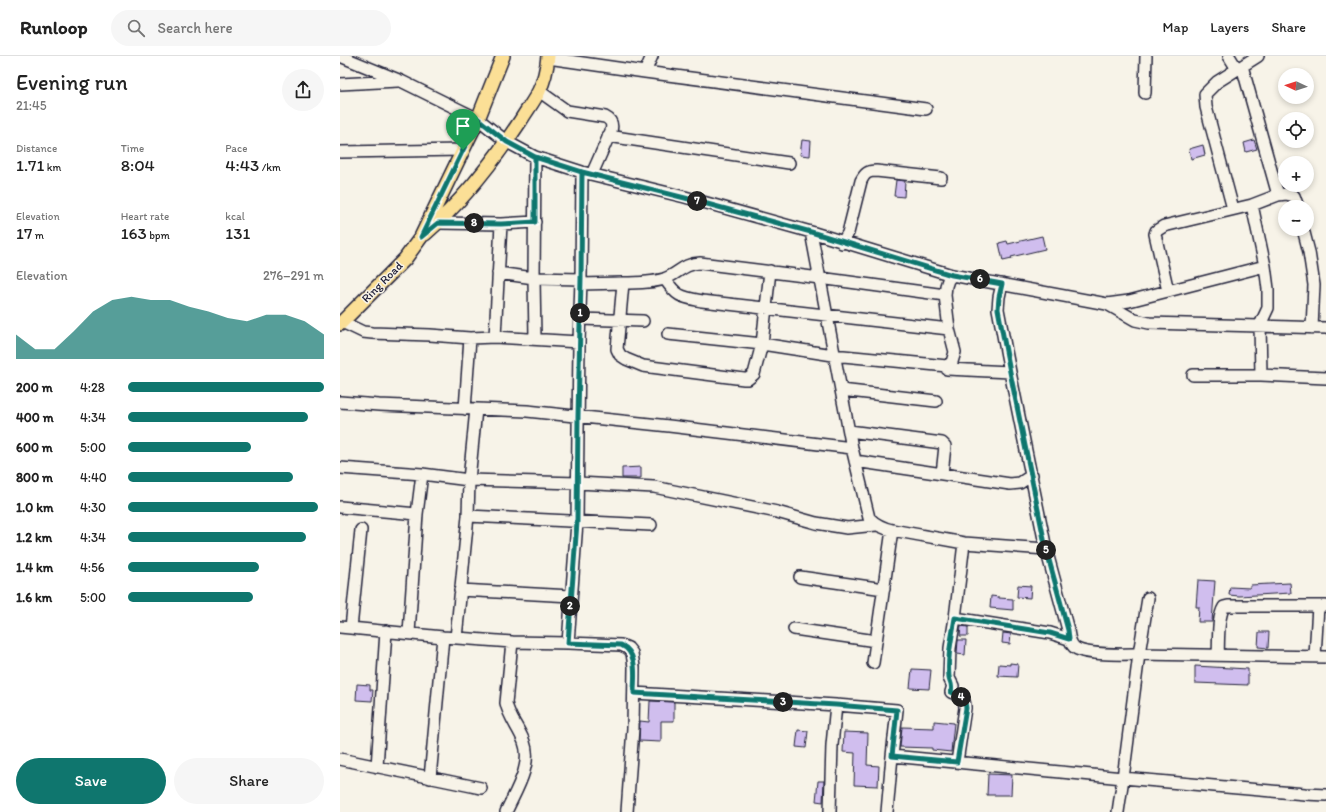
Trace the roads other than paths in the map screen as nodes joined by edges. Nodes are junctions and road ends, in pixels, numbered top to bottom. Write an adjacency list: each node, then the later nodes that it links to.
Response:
1 (340, 56): 10 (street)
2 (503, 56): 15 (main road, Ring Road)
3 (652, 56): 9 (street)
4 (1146, 56): 13 (street)
5 (1229, 56): 8 (street)
6 (1258, 56): 8 (street)
7 (548, 57): 9 (street); 12 (main road, Ring Road)
8 (1240, 68): 24 (street); 27 (street)
9 (645, 72): 14 (street)
10 (401, 81): 11 (street); 15 (street)
11 (340, 84)
12 (539, 91): 16 (street); 17 (main road, Ring Road)
13 (1144, 93)
14 (926, 109)
15 (478, 119): 17 (street); 18 (main road, Ring Road)
16 (608, 136): 21 (street); 22 (street)
17 (507, 142): 20 (street); 29 (main road, Ring Road)
18 (463, 150): 19 (street); 33 (main road, Ring Road)
19 (340, 152)
20 (535, 157): 22 (street); 28 (street)
21 (789, 163)
22 (587, 173): 31 (street); 42 (street)
23 (940, 178): 34 (street)
24 (1278, 195): 25 (street); 26 (street)
25 (1295, 200)
26 (1252, 205): 27 (street); 35 (street)
27 (1233, 209): 45 (street)
28 (535, 222): 30 (street); 39 (street)
29 (438, 223): 30 (street); 33 (main road, Ring Road)
30 (501, 224): 37 (street)
31 (811, 232): 34 (street); 40 (street)
32 (1305, 236): 55 (street)
33 (421, 237): 53 (main road, Ring Road)
34 (842, 242): 38 (street)
35 (1265, 266): 45 (street); 54 (street)
36 (770, 271): 40 (street); 41 (street); 48 (street)
37 (498, 273): 39 (street); 59 (street)
38 (952, 275): 44 (street); 46 (street)
39 (534, 278): 42 (street); 61 (street)
40 (820, 278): 46 (street); 49 (street)
41 (665, 279): 43 (street); 48 (street)
42 (581, 281): 43 (street); 50 (street)
43 (623, 283): 51 (street)
44 (1002, 284): 47 (street); 66 (street)
45 (1168, 291): 47 (street)
46 (945, 294): 57 (street)
47 (1107, 304): 54 (street)
48 (766, 309): 49 (street); 63 (street)
49 (827, 316): 57 (street); 64 (street)
50 (580, 319): 51 (street); 62 (street)
51 (620, 321): 52 (street); 63 (street)
52 (643, 321)
53 (341, 323): 60 (street)
54 (1260, 325): 55 (street); 68 (street)
55 (1312, 328): 56 (street)
56 (1326, 328)
57 (949, 329): 64 (street)
58 (668, 334): 63 (street)
59 (495, 337): 60 (street); 61 (street)
60 (470, 338): 73 (street)
61 (535, 339): 62 (street)
62 (579, 342): 74 (street)
63 (762, 344): 64 (street)
64 (833, 355): 70 (street)
65 (947, 369): 66 (street)
66 (1010, 372): 81 (street)
67 (1193, 375): 68 (street)
68 (1261, 375): 69 (street)
69 (1326, 378)
70 (841, 390): 71 (street); 75 (street)
71 (936, 401)
72 (340, 402): 73 (street)
73 (470, 409): 74 (street); 82 (street)
74 (578, 416): 76 (street); 83 (street)
75 (849, 431): 76 (street); 80 (street)
76 (852, 448): 77 (street)
77 (855, 461): 80 (street); 89 (street)
78 (340, 468): 79 (street)
79 (422, 474): 82 (street); 85 (street)
80 (942, 474): 81 (street)
81 (1032, 475): 93 (street)
82 (469, 480): 83 (street); 86 (street)
83 (578, 483): 87 (street); 89 (street)
84 (340, 507): 85 (street)
85 (417, 514): 104 (street)
86 (468, 516): 87 (street); 96 (street)
87 (577, 522): 88 (street); 97 (street)
88 (650, 525)
89 (876, 525): 91 (street)
90 (360, 530): 101 (street)
91 (892, 530): 92 (street); 95 (street)
92 (964, 542): 93 (street); 100 (street)
93 (1046, 549): 107 (street)
94 (800, 577): 95 (street)
95 (884, 589): 108 (street)
96 (460, 590): 97 (street); 106 (street)
97 (571, 596): 110 (street)
98 (1148, 598): 111 (street)
99 (1322, 606): 112 (street); 113 (street)
100 (955, 618): 107 (street); 119 (street)
101 (345, 628): 103 (street)
102 (794, 629): 108 (street)
103 (386, 631): 104 (street); 120 (street)
104 (409, 633): 105 (street)
105 (443, 637): 106 (street); 121 (street)
106 (456, 638): 109 (street)
107 (1069, 639): 111 (street)
108 (876, 641): 114 (street)
109 (512, 642): 110 (street); 125 (street)
110 (568, 643): 115 (street)
111 (1139, 654): 112 (street); 122 (street)
112 (1218, 655): 113 (street)
113 (1321, 656)
114 (873, 664)
115 (634, 693): 116 (street); 126 (street)
116 (836, 705): 117 (street); 127 (street)
117 (892, 756): 119 (street); 128 (street)
118 (340, 759): 120 (street)
119 (957, 762): 122 (street)
120 (377, 767): 121 (street)
121 (430, 778): 123 (street)
122 (1123, 778): 124 (street); 129 (street)
123 (481, 788)
124 (1326, 795)
125 (506, 812)
126 (627, 812)
127 (830, 812)
128 (887, 812)
129 (1118, 812)

